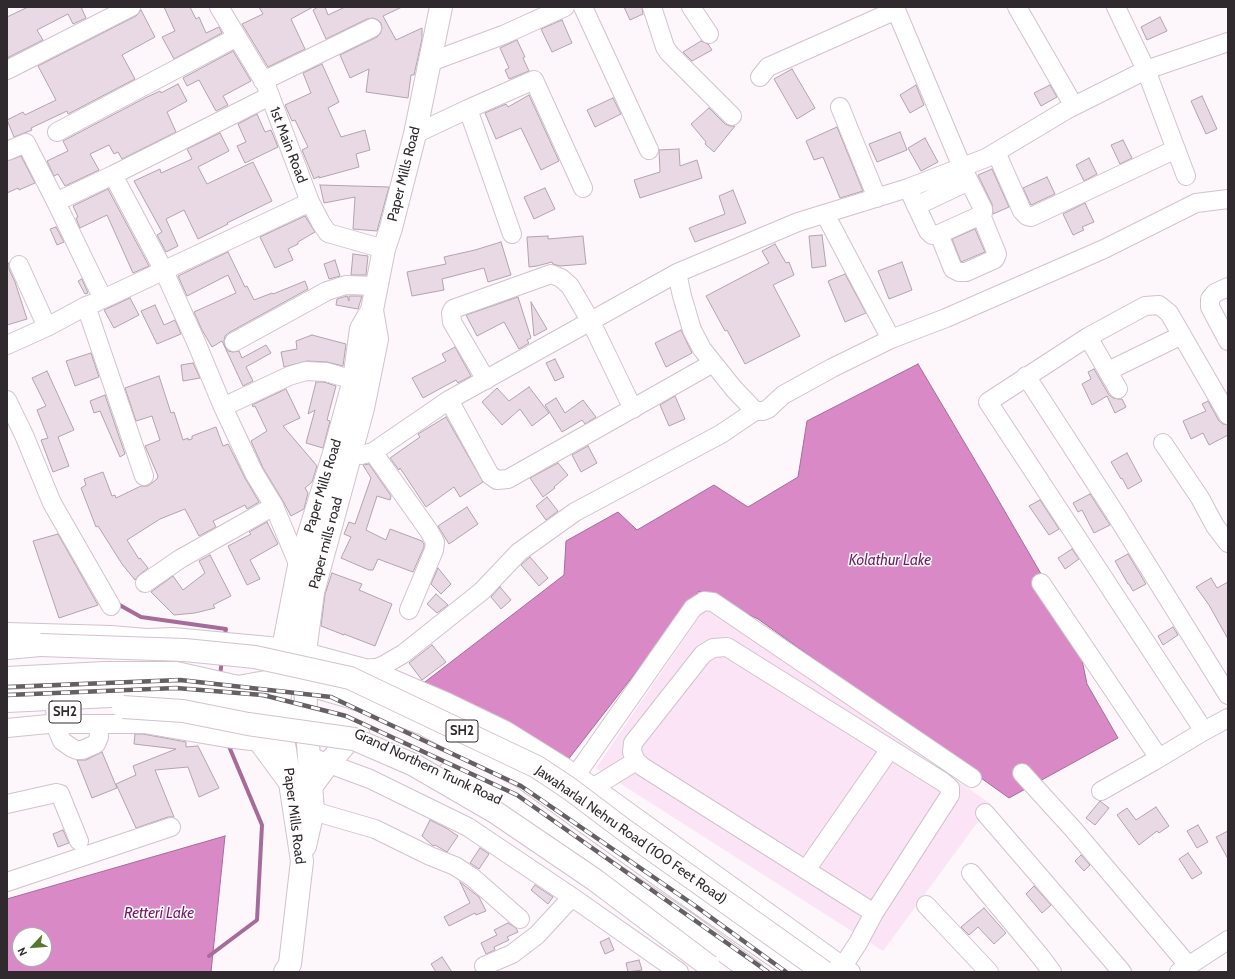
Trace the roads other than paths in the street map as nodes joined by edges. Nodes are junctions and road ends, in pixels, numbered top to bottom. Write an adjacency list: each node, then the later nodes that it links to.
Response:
1 (131, 7): 17 (street)
2 (219, 7): 14 (street, 1st Main Road)
3 (441, 7): 16 (main road, Paper Mills Road)
4 (565, 7): 11 (street)
5 (583, 7): 28 (street)
6 (652, 7): 24 (street)
7 (691, 7): 13 (street)
8 (1017, 7): 21 (street)
9 (1116, 7): 18 (street)
10 (897, 8): 19 (street); 31 (street)
11 (538, 13): 16 (street)
12 (372, 28): 20 (street)
13 (709, 34)
14 (237, 37): 20 (street, 1st Main Road); 25 (street)
15 (1228, 42): 18 (street)
16 (430, 62): 26 (main road, Paper Mills Road)
17 (7, 70)
18 (1146, 70): 21 (street); 27 (street)
19 (760, 77)
20 (266, 89): 32 (street); 40 (street, 1st Main Road)
21 (1074, 106): 30 (street)
22 (840, 107): 37 (street)
23 (468, 109): 26 (street); 34 (street); 44 (street)
24 (732, 116)
25 (57, 132)
26 (415, 134): 46 (main road, Paper Mills Road)
27 (1176, 149): 30 (street); 33 (street)
28 (649, 150)
29 (7, 151): 39 (street)
30 (996, 152): 31 (street)
31 (965, 174): 36 (street); 43 (street)
32 (113, 175): 39 (street); 48 (street)
33 (1186, 176)
34 (583, 188)
35 (908, 188): 36 (street); 37 (street); 41 (street)
36 (941, 190): 41 (street)
37 (877, 198): 42 (street)
38 (1228, 199): 59 (street)
39 (56, 202): 52 (street)
40 (310, 202): 46 (street, 1st Main Road); 48 (street)
41 (916, 206): 45 (street)
42 (825, 214): 49 (street); 59 (street)
43 (981, 215): 45 (street); 45 (street)
44 (512, 234)
45 (938, 234)
46 (384, 249): 50 (main road, Paper Mills Road)
47 (19, 265): 56 (street)
48 (164, 271): 52 (street); 71 (street)
49 (677, 273): 55 (street); 63 (street)
50 (377, 286): 54 (main road, Paper Mills Road); 61 (street)
51 (1228, 287): 60 (street)
52 (103, 299): 53 (street)
53 (86, 306): 56 (street); 78 (street)
54 (372, 310): 66 (main road, Paper Mills Road); 76 (main road, Paper mills road)
55 (591, 322): 67 (street); 67 (street); 72 (street)
56 (48, 327): 62 (street)
57 (1182, 336): 58 (street); 64 (street); 74 (street)
58 (1088, 337): 64 (street); 65 (street)
59 (891, 339): 73 (street)
60 (1228, 341)
61 (234, 342)
62 (7, 345)
63 (713, 363): 72 (street); 73 (street)
64 (1108, 371): 68 (street)
65 (1026, 376): 98 (street); 109 (street)
66 (354, 380): 71 (street); 81 (main road, Paper Mills Road)
67 (486, 380): 70 (street)
68 (1118, 389)
69 (7, 400): 84 (street)
70 (449, 400): 72 (street); 77 (street)
71 (223, 407): 79 (street)
72 (633, 409)
73 (755, 411): 92 (street)
74 (1228, 414)
75 (1163, 443): 80 (street)
76 (351, 452): 77 (street); 91 (main road, Paper mills road)
77 (373, 452): 85 (street)
78 (144, 476)
79 (274, 506): 81 (street); 82 (street)
80 (1228, 543)
81 (299, 566): 90 (main road, Paper Mills Road)
82 (146, 583)
83 (1041, 583): 114 (street)
84 (107, 598)
85 (409, 610)
86 (7, 632): 87 (street)
87 (111, 635): 88 (street); 94 (main road)
88 (146, 638): 90 (street); 93 (main road)
89 (7, 648): 141 (main road, Jawaharlal Nehru Road (100 Feet Road) / SH2, bridge)
90 (283, 648): 91 (street); 96 (main road, Paper Mills Road)
91 (305, 652): 92 (street); 97 (main road, Paper mills road)
92 (372, 670): 101 (main road); 118 (street)
93 (114, 673): 94 (main road); 96 (main road)
94 (80, 674): 95 (main road)
95 (7, 678)
96 (282, 679): 97 (main road); 102 (main road, Paper Mills Road)
97 (306, 684): 101 (main road); 105 (main road, Paper mills road)
98 (1228, 695)
99 (7, 701): 103 (main road, Grand Northern Trunk Road)
100 (243, 706): 102 (main road, Grand Northern Trunk Road); 103 (main road, Grand Northern Trunk Road); 111 (main road)
101 (382, 708): 144 (main road)
102 (278, 711): 105 (main road, Grand Northern Trunk Road); 113 (main road, Paper Mills Road)
103 (56, 712): 104 (main road, SH2); 107 (street); 107 (street); 108 (street); 139 (main road, SH2, bridge)
104 (7, 714)
105 (306, 718): 110 (main road, Grand Northern Trunk Road); 115 (main road, Paper mills road)
106 (1228, 718): 109 (street)
107 (98, 724): 111 (street)
108 (7, 728)
109 (1204, 731): 114 (street)
110 (356, 732): 115 (main road); 143 (main road, Grand Northern Trunk Road)
111 (260, 742): 113 (street); 120 (main road)
112 (890, 749): 116 (street); 129 (street); 134 (street)
113 (285, 750): 120 (main road, Paper Mills Road)
114 (1159, 758): 122 (street)
115 (319, 760): 120 (main road, Paper mills road); 132 (street)
116 (636, 761): 121 (street); 129 (street)
117 (1022, 773): 140 (street)
118 (576, 775): 119 (street); 121 (street)
119 (972, 778)
120 (301, 785): 124 (main road); 128 (main road, Paper Mills Road)
121 (594, 787): 141 (street)
122 (1101, 791)
123 (7, 804): 127 (street)
124 (312, 811): 128 (main road); 135 (street)
125 (985, 813): 147 (street)
126 (171, 827): 131 (street)
127 (79, 841)
128 (302, 861): 138 (main road, Paper Mills Road)
129 (806, 870): 134 (street)
130 (971, 872): 146 (street)
131 (7, 882)
132 (572, 897): 137 (street); 142 (street)
133 (926, 905): 145 (street)
134 (874, 913): 141 (street)
135 (520, 919)
136 (1228, 940): 140 (street)
137 (484, 966)
138 (290, 969)
139 (713, 969)
140 (1184, 969)
141 (839, 970)
142 (680, 972)
143 (754, 972)
144 (798, 972)
145 (989, 972)
146 (1052, 972)
147 (1122, 972)

